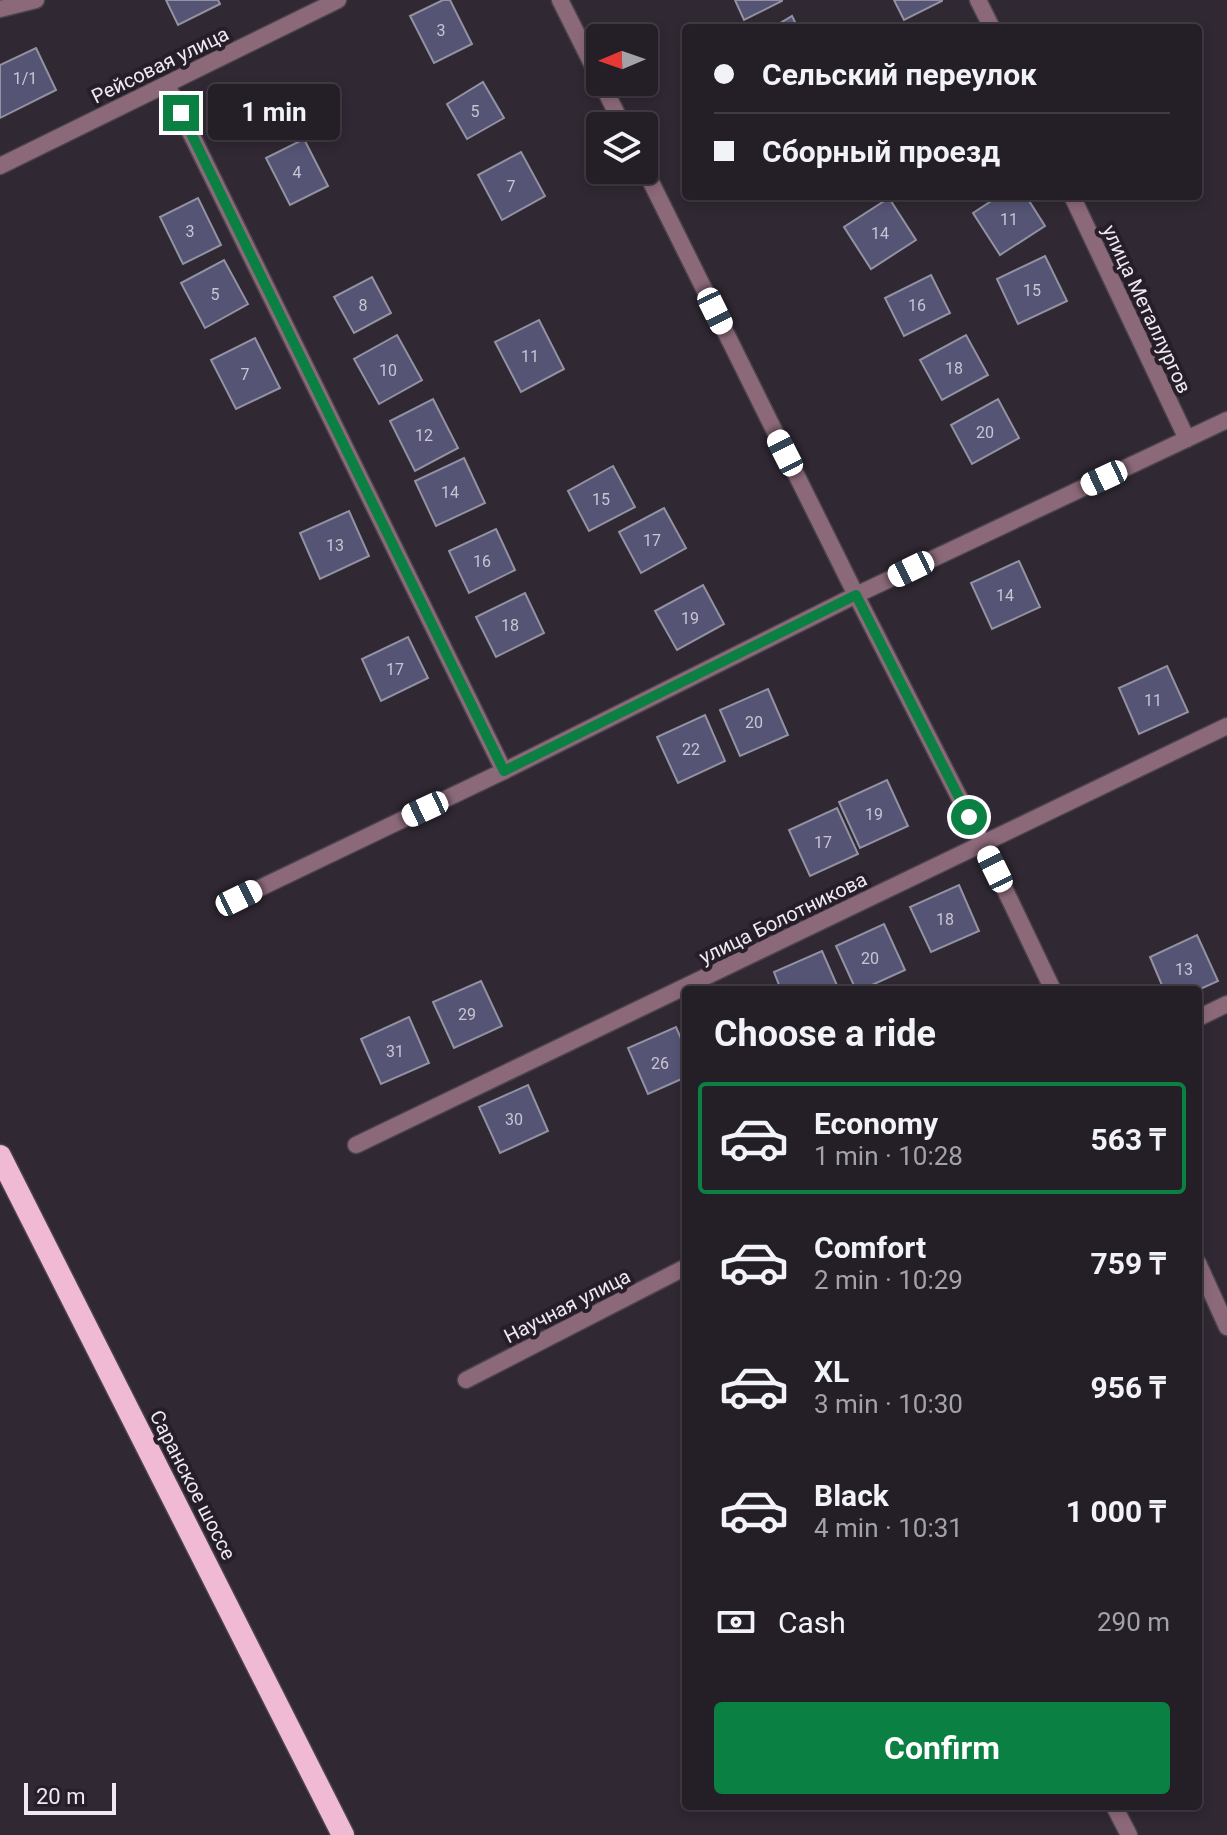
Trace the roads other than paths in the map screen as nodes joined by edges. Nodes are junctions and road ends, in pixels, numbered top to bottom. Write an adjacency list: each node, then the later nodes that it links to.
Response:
1 (36, 0): 5 (street)
2 (338, 0): 8 (street, Рейсовая улица)
3 (560, 0): 7 (street)
4 (978, 0): 6 (street)
5 (0, 9)
6 (990, 24)
7 (586, 51)
8 (167, 85): 9 (street, Рейсовая улица); 16 (street)
9 (0, 166)
10 (652, 184): 14 (street)
11 (1074, 200): 13 (street, улица Металлургов)
12 (1227, 420): 13 (street)
13 (1187, 439): 14 (street)
14 (856, 595): 16 (street); 17 (street)
15 (1227, 726): 17 (street, улица Болотникова)
16 (504, 771): 18 (street)
17 (983, 844): 19 (street, улица Болотникова); 20 (street)
18 (239, 898)
19 (687, 986)
20 (1051, 986)
21 (682, 988): 24 (street, улица Болотникова)
22 (1227, 1004): 23 (street)
23 (1202, 1016)
24 (356, 1145)
25 (0, 1156): 31 (highway, Саранское шоссе)
26 (682, 1269): 29 (street, Научная улица)
27 (1202, 1272): 28 (street)
28 (1227, 1327)
29 (466, 1380)
30 (1116, 1810): 32 (street)
31 (343, 1835)
32 (1129, 1835)

